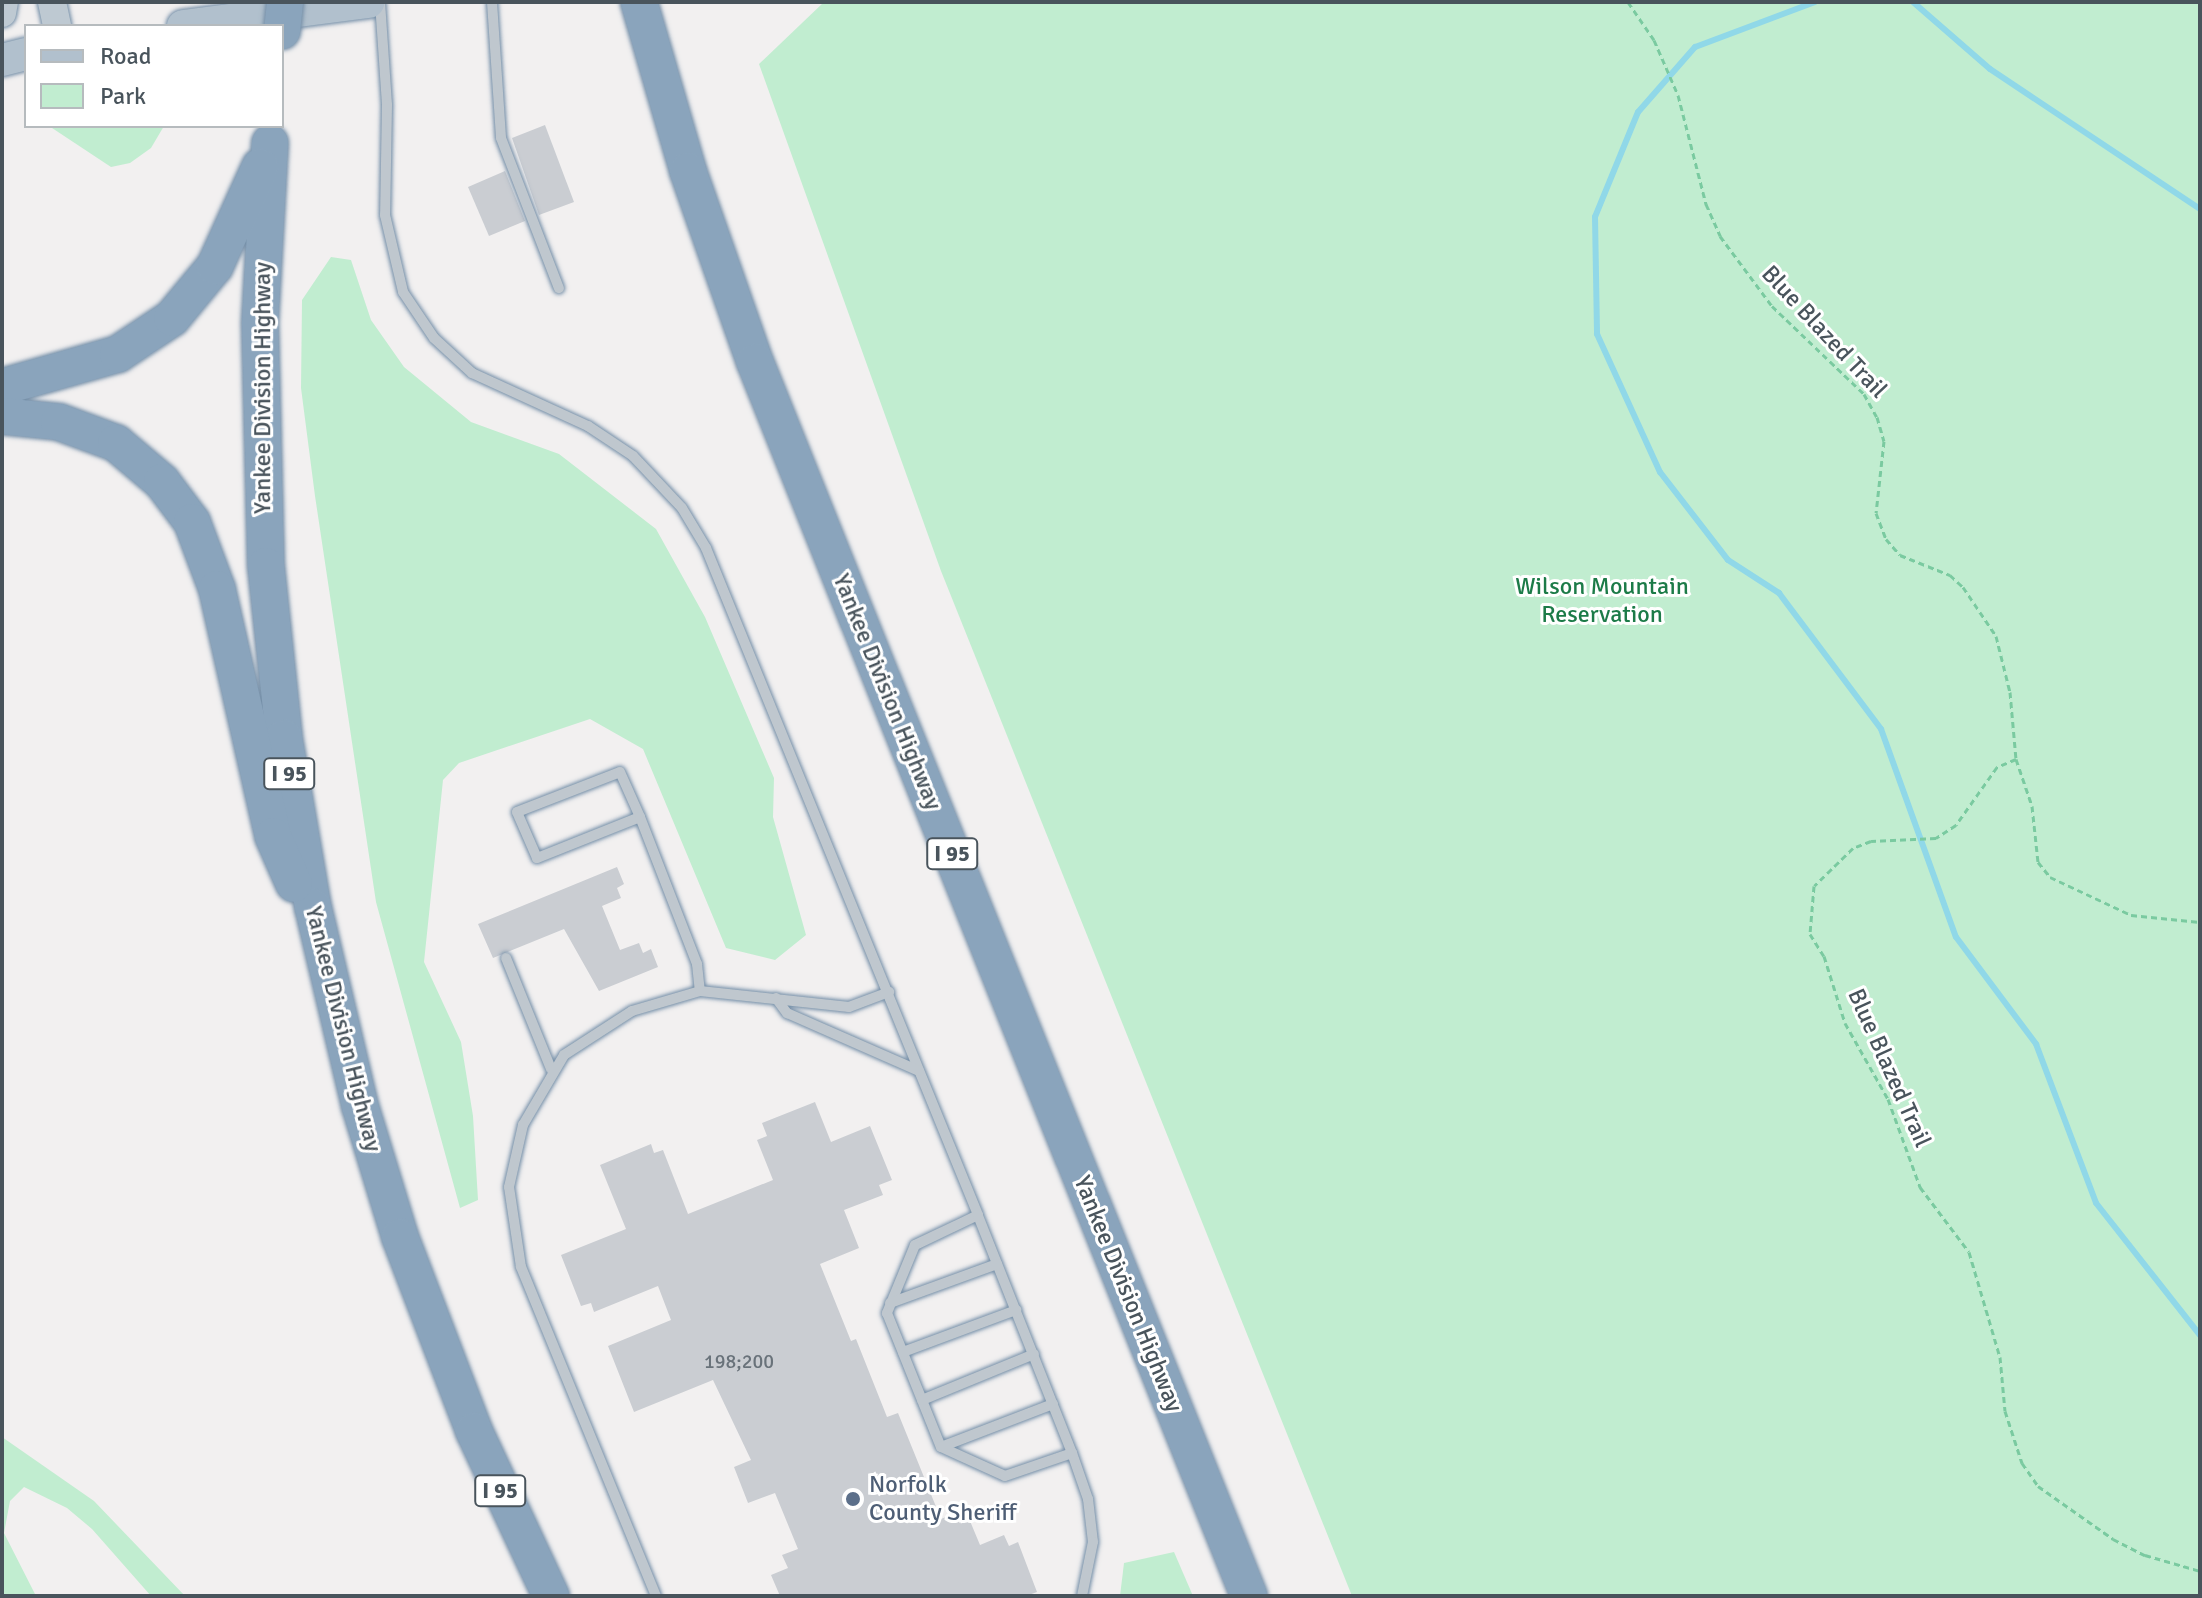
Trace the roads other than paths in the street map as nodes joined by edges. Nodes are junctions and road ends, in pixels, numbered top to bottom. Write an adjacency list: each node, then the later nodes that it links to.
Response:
1 (4, 2): 8 (main road)
2 (52, 2): 9 (main road)
3 (285, 2): 11 (highway, bridge)
4 (368, 2): 10 (main road)
5 (380, 2): 20 (lane)
6 (492, 2): 13 (lane)
7 (640, 7): 37 (highway, Yankee Division Highway / I 95)
8 (2, 13)
9 (57, 24)
10 (198, 24)
11 (283, 24)
12 (271, 134): 14 (highway); 17 (highway, Yankee Division Highway / I 95)
13 (559, 288)
14 (2, 387)
15 (2, 416): 17 (highway)
16 (640, 817): 16 (lane); 19 (lane)
17 (319, 940): 34 (highway, Yankee Division Highway / I 95)
18 (506, 958): 22 (lane)
19 (700, 991): 21 (lane); 22 (lane)
20 (889, 992): 21 (lane); 23 (lane)
21 (776, 998): 23 (lane)
22 (551, 1069): 35 (lane)
23 (919, 1071): 24 (lane)
24 (978, 1215): 25 (lane); 26 (lane)
25 (997, 1264): 26 (lane); 27 (lane)
26 (890, 1303): 28 (lane)
27 (1016, 1310): 28 (lane); 29 (lane)
28 (903, 1352): 30 (lane)
29 (1034, 1354): 30 (lane); 31 (lane)
30 (922, 1400): 32 (lane)
31 (1053, 1404): 32 (lane); 33 (lane)
32 (941, 1447): 33 (lane)
33 (1072, 1453): 36 (lane)
34 (551, 1596)
35 (656, 1596)
36 (1082, 1596)
37 (1249, 1596)

